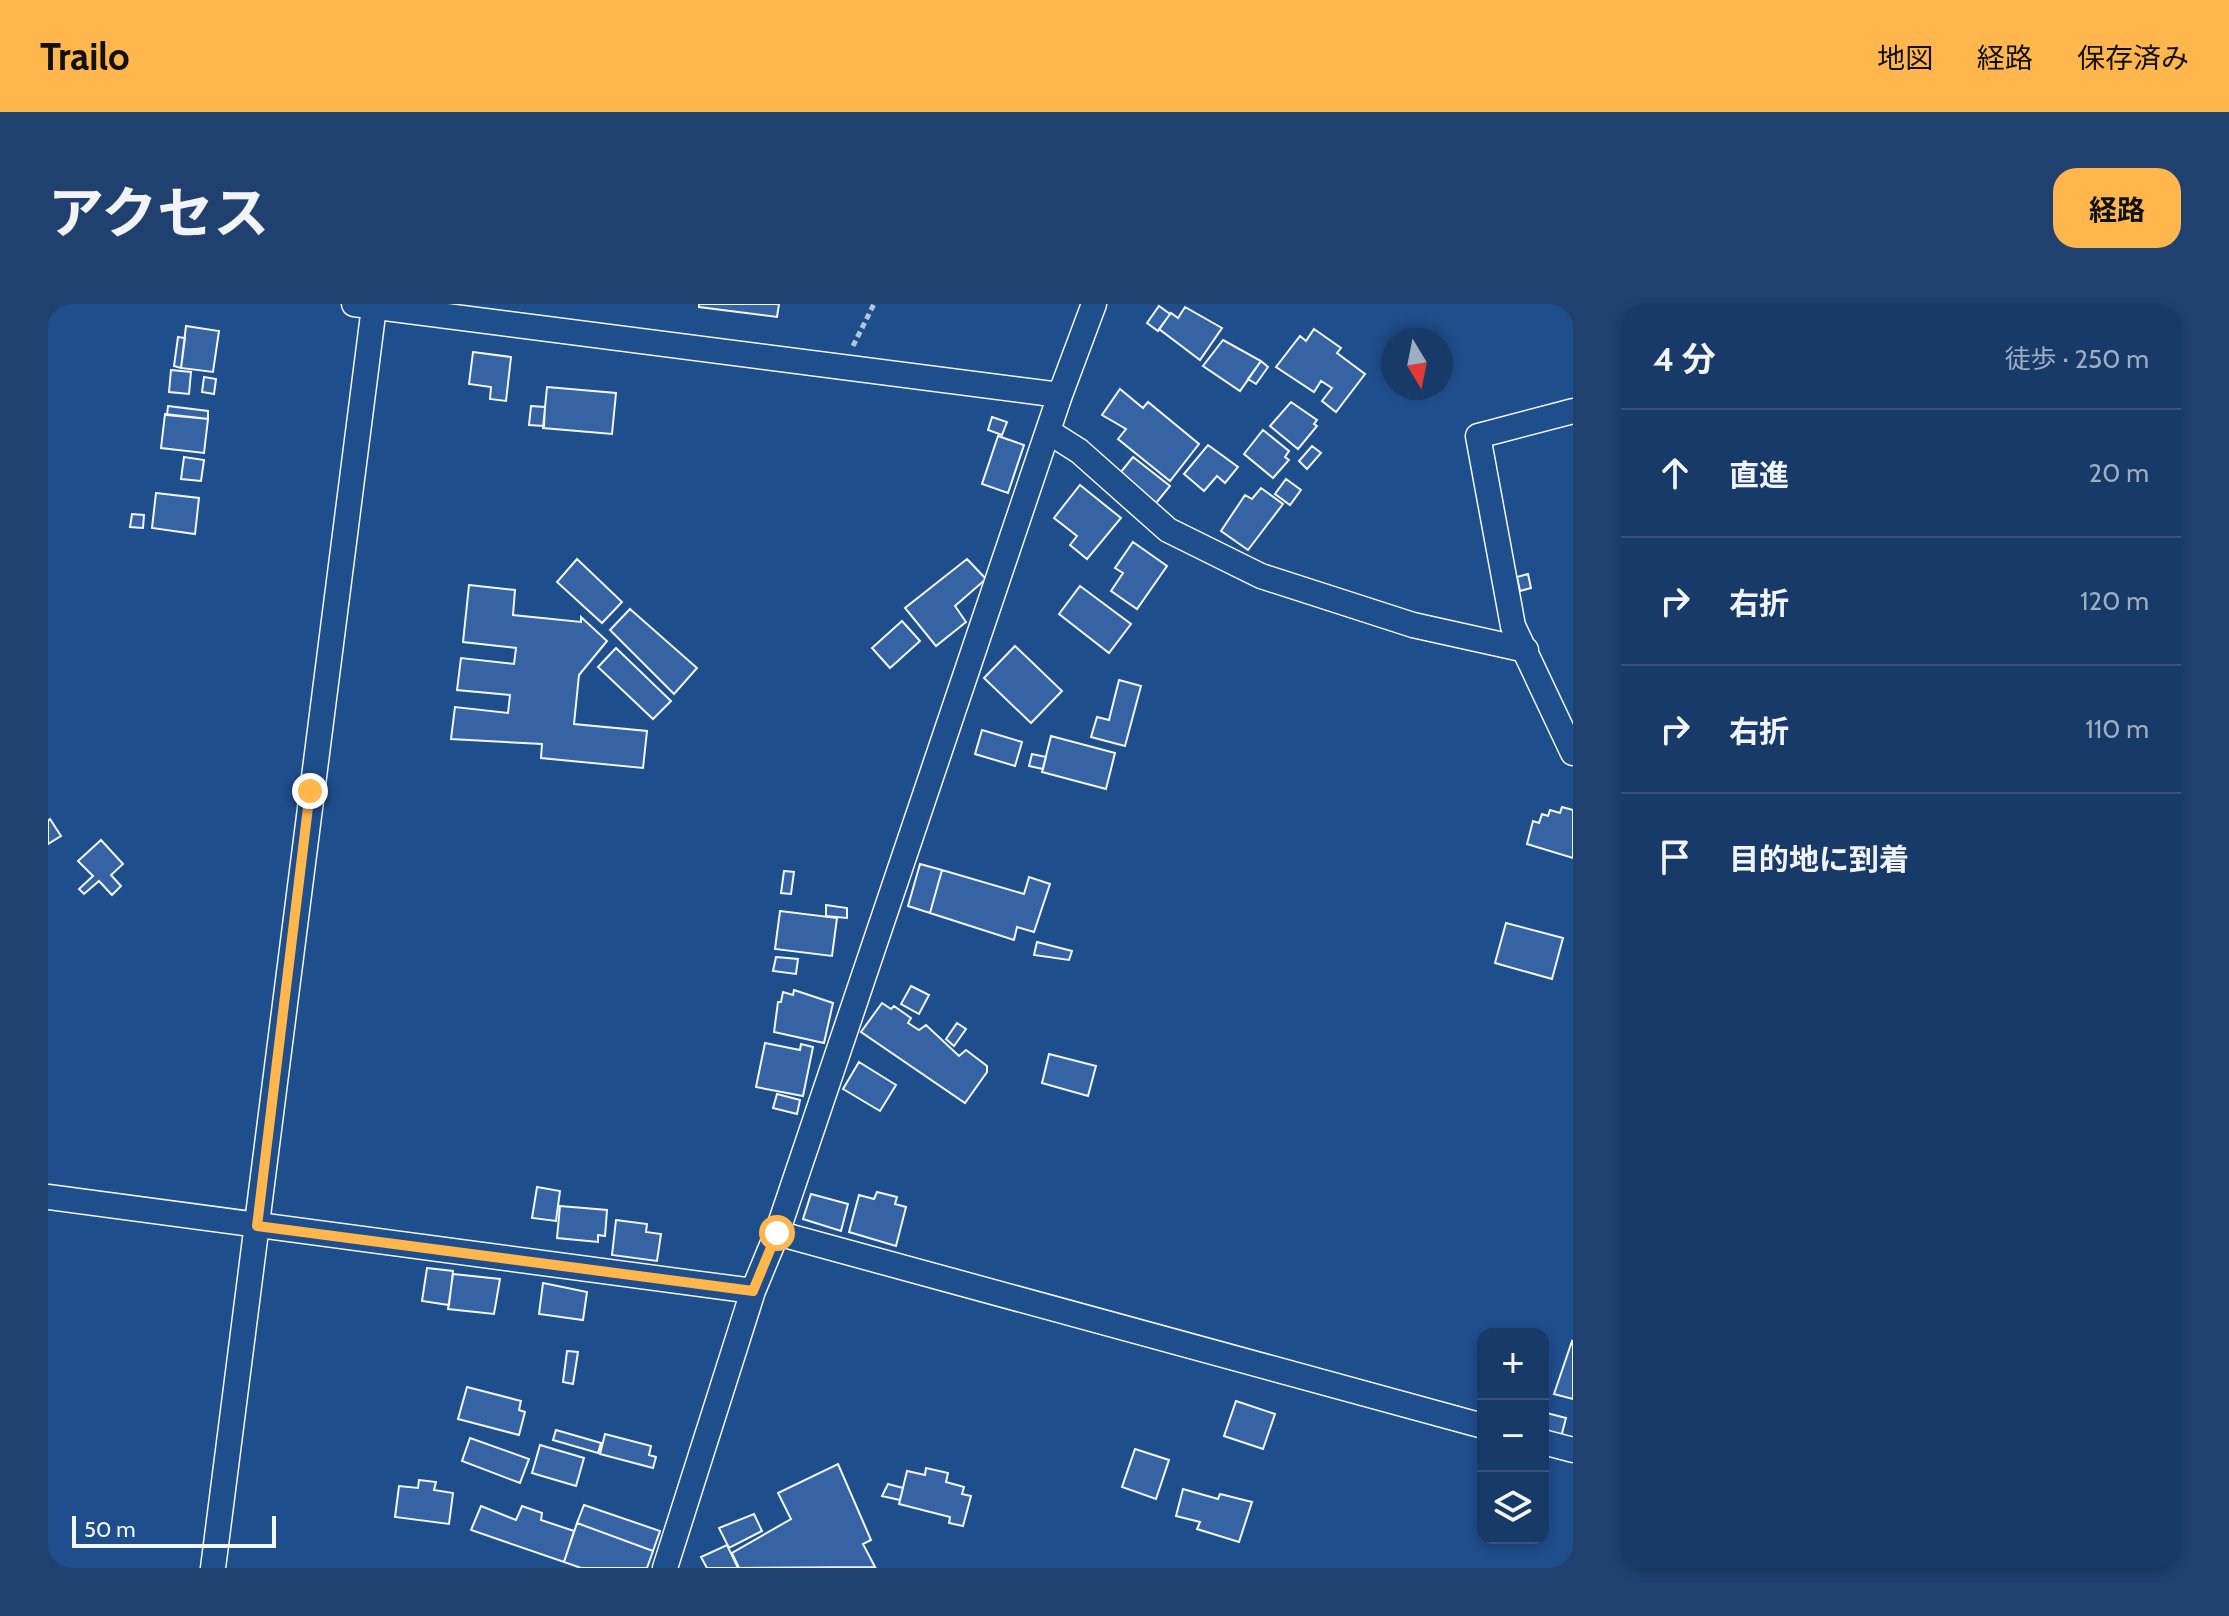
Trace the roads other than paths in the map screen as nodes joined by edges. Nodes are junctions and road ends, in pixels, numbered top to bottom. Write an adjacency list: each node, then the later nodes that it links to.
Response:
1 (1094, 304): 3 (street)
2 (364, 305): 3 (street); 9 (street)
3 (1060, 395): 5 (street)
4 (1573, 411): 6 (street)
5 (1049, 432): 6 (street); 10 (street)
6 (1526, 650): 7 (street)
7 (1573, 753)
8 (48, 1197): 9 (street)
9 (257, 1226): 11 (street); 15 (street)
10 (777, 1233): 11 (street); 12 (street)
11 (753, 1291): 16 (street)
12 (1477, 1424)
13 (1549, 1444): 14 (street)
14 (1573, 1450)
15 (213, 1568)
16 (665, 1568)

